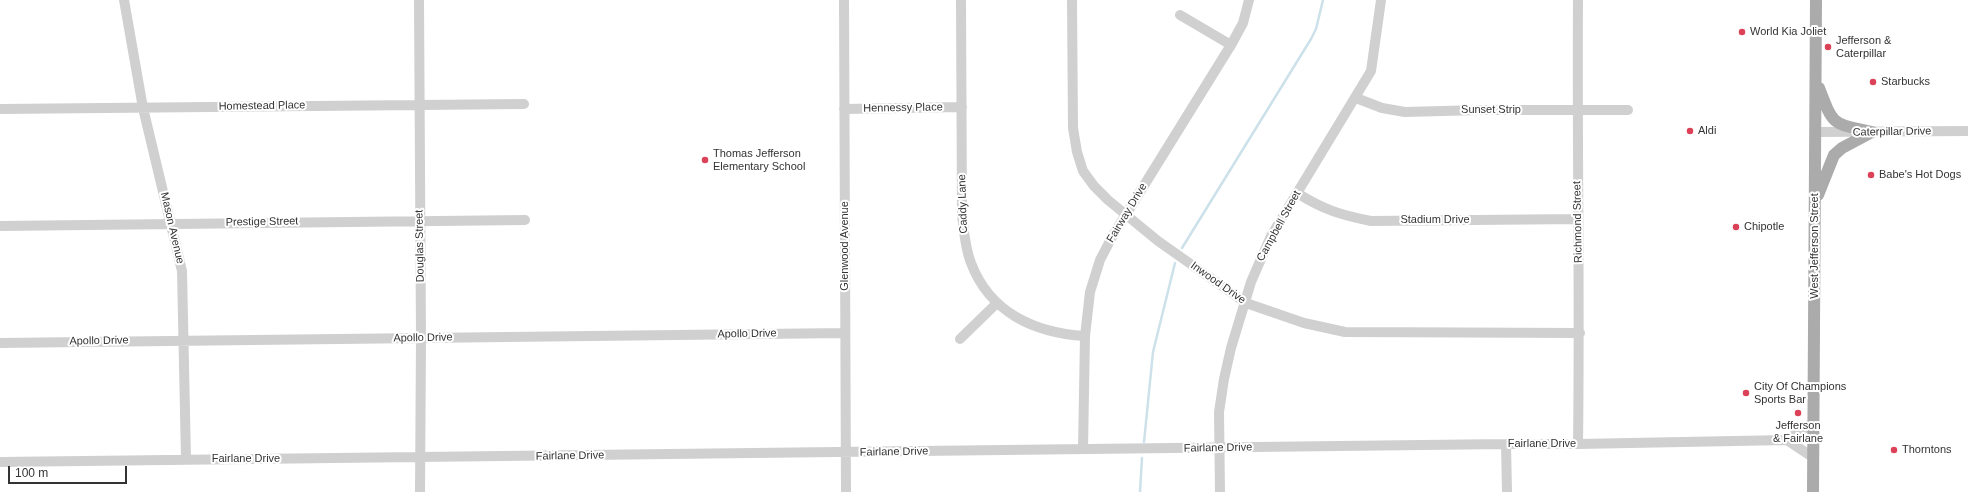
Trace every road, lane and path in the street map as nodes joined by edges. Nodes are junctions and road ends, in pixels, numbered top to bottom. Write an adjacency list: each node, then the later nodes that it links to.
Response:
1 (124, 0): 17 (street, Mason Avenue)
2 (419, 0): 14 (street, Douglas Street)
3 (844, 0): 19 (street, Glenwood Avenue)
4 (961, 0): 16 (street, Caddy Lane)
5 (1072, 0): 27 (street, Inwood Drive)
6 (1249, 0): 11 (street, Fairway Drive)
7 (1381, 0): 13 (street, Campbell Street)
8 (1578, 0): 21 (street, Richmond Street)
9 (1816, 0): 12 (main road, West Jefferson Street)
10 (1180, 15): 11 (street)
11 (1231, 46): 27 (street, Fairway Drive)
12 (1816, 81): 23 (main road, West Jefferson Street); 24 (main road)
13 (1356, 98): 21 (street, Sunset Strip); 25 (street, Campbell Street)
14 (420, 104): 15 (street, Homestead Place); 17 (street, Homestead Place); 30 (street, Douglas Street)
15 (524, 104)
16 (962, 107): 19 (street, Hennessy Place); 33 (street, Caddy Lane)
17 (143, 108): 18 (street, Homestead Place); 31 (street, Mason Avenue)
18 (0, 109)
19 (844, 109): 35 (street, Glenwood Avenue)
20 (1628, 110): 21 (street, Sunset Strip)
21 (1577, 111): 28 (street, Richmond Street)
22 (1968, 131): 24 (street, Caterpillar Drive)
23 (1816, 132): 24 (street, Caterpillar Drive); 26 (main road, West Jefferson Street)
24 (1872, 132): 26 (main road)
25 (1297, 193): 28 (street, Stadium Drive); 34 (street, Campbell Street)
26 (1816, 202): 42 (main road, West Jefferson Street)
27 (1126, 214): 34 (street, Inwood Drive); 37 (street, Fairway Drive)
28 (1578, 219): 36 (street, Richmond Street)
29 (524, 220): 30 (street, Prestige Street)
30 (420, 221): 31 (street, Prestige Street); 38 (street, Douglas Street)
31 (171, 223): 32 (street, Prestige Street); 40 (street, Mason Avenue)
32 (0, 226)
33 (996, 303): 37 (street, Caddy Lane); 39 (street)
34 (1246, 303): 36 (street, Inwood Drive); 46 (street, Campbell Street)
35 (845, 333): 38 (street, Apollo Drive); 48 (street, Glenwood Avenue)
36 (1580, 333): 45 (street, Richmond Street)
37 (1085, 336): 47 (street, Fairway Drive)
38 (421, 338): 40 (street, Apollo Drive); 49 (street, Douglas Street)
39 (960, 339)
40 (185, 340): 41 (street, Apollo Drive); 51 (street, Mason Avenue)
41 (0, 342)
42 (1814, 422): 43 (street); 50 (main road, West Jefferson Street)
43 (1787, 440): 45 (street, Fairlane Drive); 50 (street)
44 (1506, 444): 45 (street, Fairlane Drive); 46 (street, Fairlane Drive); 56 (street)
45 (1578, 444)
46 (1220, 448): 47 (street, Fairlane Drive); 55 (street, Campbell Street)
47 (1083, 449): 48 (street, Fairlane Drive)
48 (846, 453): 49 (street, Fairlane Drive); 54 (street, Glenwood Avenue)
49 (419, 458): 51 (street, Fairlane Drive); 53 (street, Douglas Street)
50 (1814, 458): 57 (main road, West Jefferson Street)
51 (186, 459): 52 (street, Fairlane Drive)
52 (0, 462)
53 (420, 492)
54 (846, 492)
55 (1220, 492)
56 (1507, 492)
57 (1813, 492)

